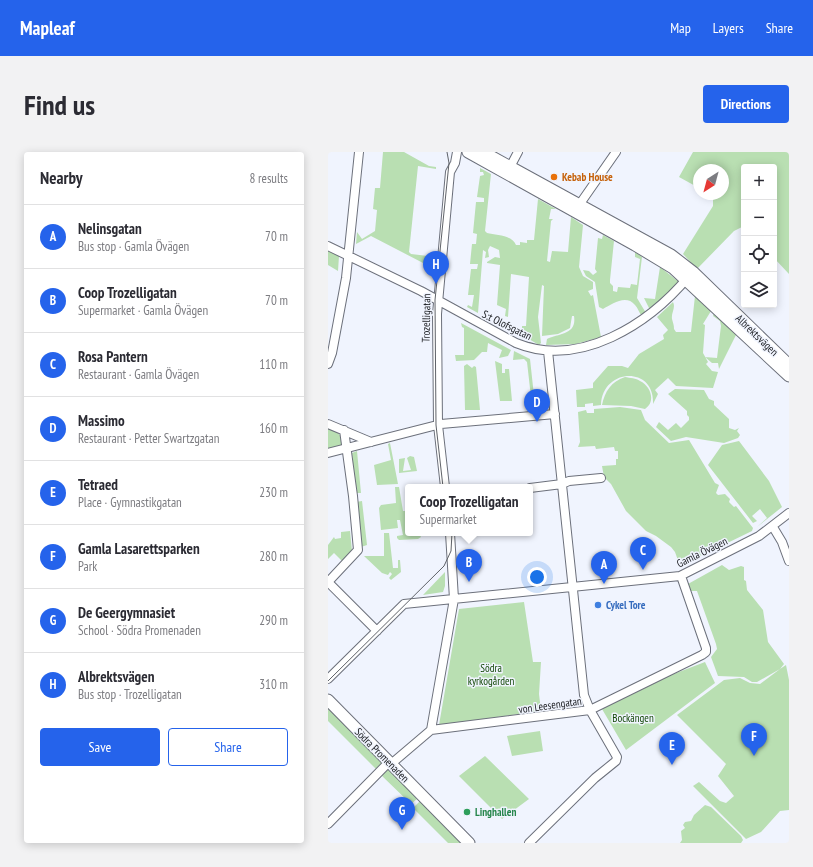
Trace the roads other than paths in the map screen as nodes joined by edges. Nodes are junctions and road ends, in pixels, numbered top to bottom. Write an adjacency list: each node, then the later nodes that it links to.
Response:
1 (359, 152): 10 (street)
2 (457, 152): 12 (street, Trozelligatan)
3 (468, 152): 7 (main road, Albrektsvägen)
4 (483, 152): 7 (main road, Albrektsvägen)
5 (518, 152): 7 (street)
6 (616, 152): 8 (street)
7 (508, 170): 8 (main road, Albrektsvägen)
8 (576, 208): 11 (main road, Albrektsvägen)
9 (328, 246): 10 (street, S:t Olofsgatan)
10 (349, 255): 12 (street, S:t Olofsgatan); 14 (street)
11 (690, 276): 13 (street, S:t Olofsgatan); 15 (main road, Albrektsvägen); 16 (main road, Albrektsvägen)
12 (437, 301): 13 (street, S:t Olofsgatan); 19 (street, Trozelligatan)
13 (548, 351): 17 (street)
14 (328, 364)
15 (789, 365)
16 (789, 376)
17 (555, 414): 19 (street); 26 (street)
18 (328, 424): 20 (street)
19 (438, 425): 21 (street); 25 (street, Trozelligatan)
20 (344, 430): 21 (street); 22 (street)
21 (371, 442): 22 (street)
22 (347, 448): 23 (street); 33 (street)
23 (328, 453)
24 (601, 478): 26 (street)
25 (445, 484)
26 (562, 484): 27 (street); 34 (street)
27 (533, 488)
28 (787, 516): 29 (street, Gamla Övägen)
29 (773, 526): 31 (street); 32 (street, Gamla Övägen)
30 (450, 536): 35 (street)
31 (789, 561)
32 (681, 576): 34 (street, Gamla Övägen); 39 (street, von Leesengatan)
33 (328, 582): 36 (street)
34 (573, 587): 35 (street, Gamla Övägen); 39 (street)
35 (454, 599): 36 (street, Gamla Övägen); 40 (street)
36 (377, 631): 37 (street, Gamla Övägen)
37 (328, 679)
38 (328, 700): 41 (main road, Södra Promenaden)
39 (590, 710): 40 (street, von Leesengatan); 44 (street)
40 (431, 730): 41 (street)
41 (390, 763): 42 (street); 43 (main road, Södra Promenaden)
42 (328, 824)
43 (469, 843)
44 (529, 843)

